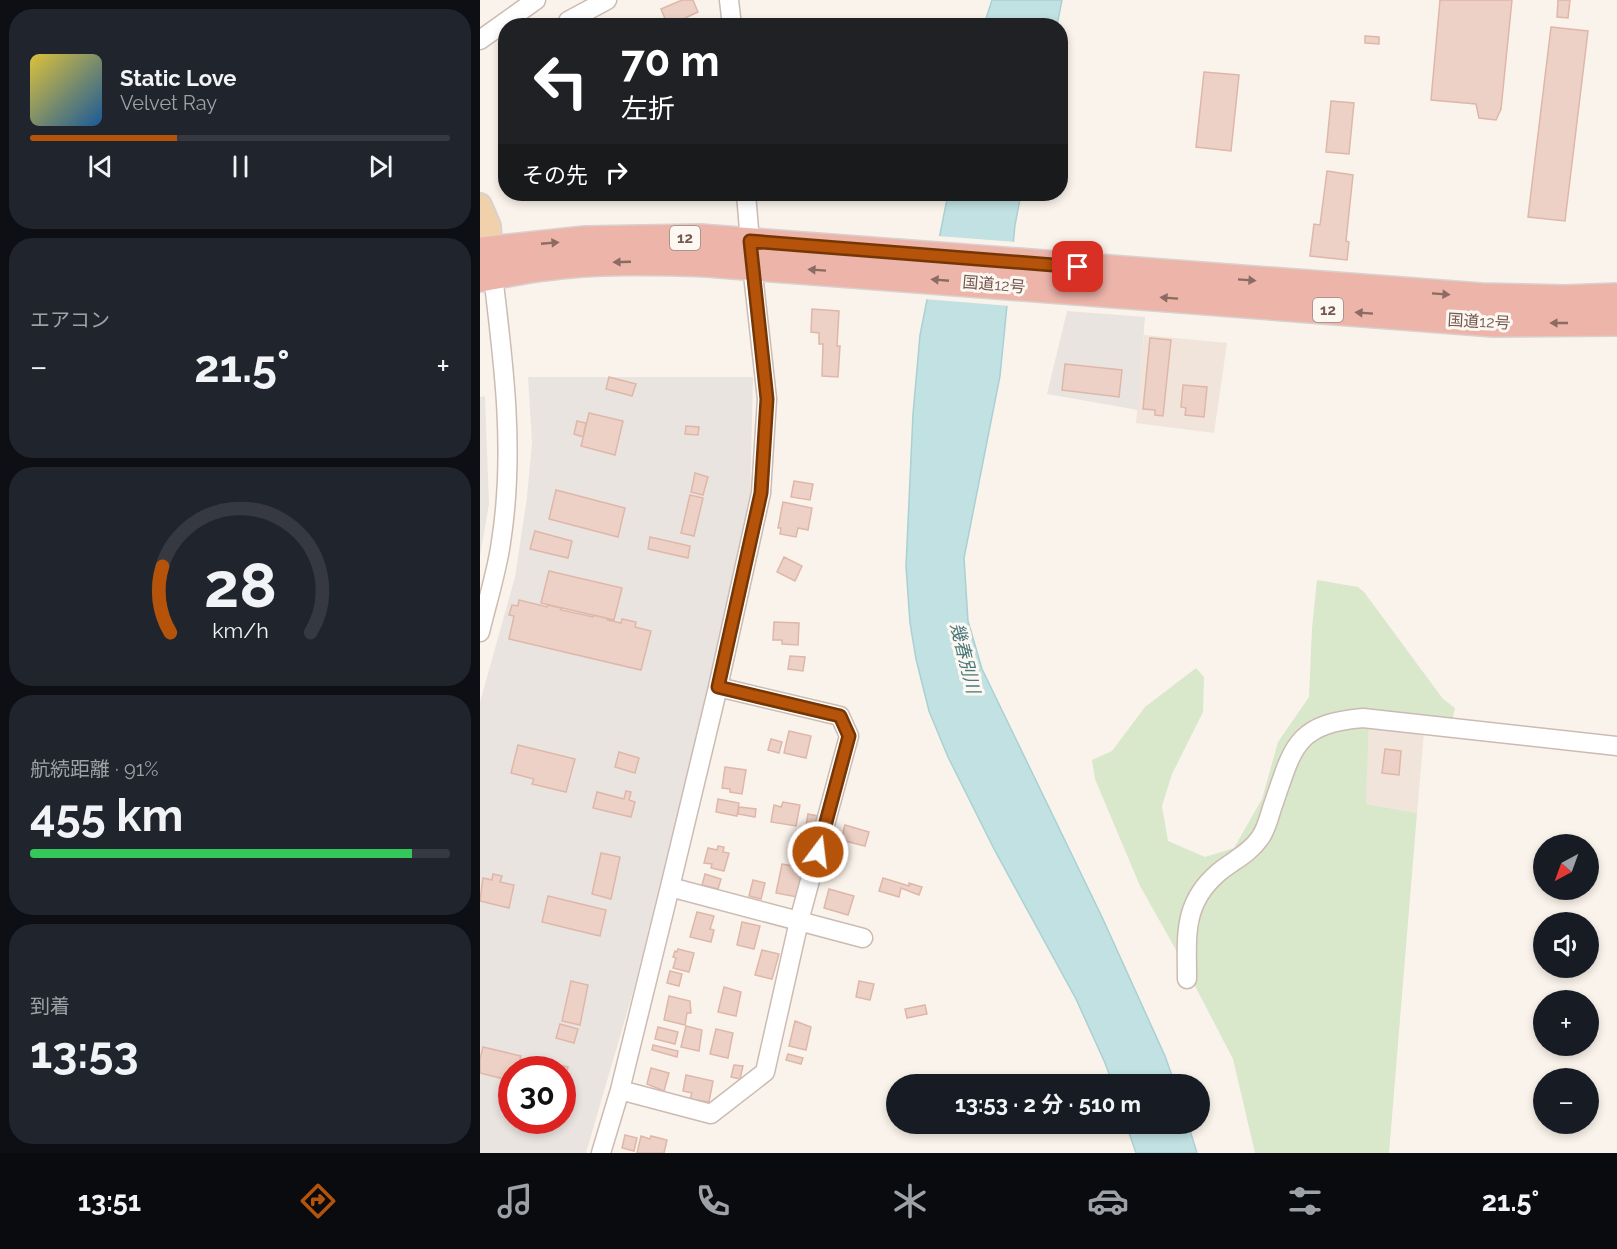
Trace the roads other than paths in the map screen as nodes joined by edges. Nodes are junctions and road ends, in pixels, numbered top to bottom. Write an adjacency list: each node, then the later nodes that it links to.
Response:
1 (536, 0): 4 (street)
2 (607, 0): 5 (street)
3 (729, 0): 6 (street)
4 (511, 18)
5 (574, 18)
6 (731, 18)
7 (498, 27): 8 (street)
8 (480, 40)
9 (747, 201): 11 (street)
10 (480, 206): 12 (main road)
11 (751, 253): 12 (highway, 国道12号 / 12); 13 (highway, 国道12号 / 12); 17 (street)
12 (485, 262): 16 (street)
13 (1041, 276): 14 (highway, 国道12号 / 12, one-way to 14); 15 (highway, 国道12号 / 12, one-way to 13)
14 (1617, 297)
15 (1617, 322)
16 (480, 632)
17 (718, 687): 19 (street); 20 (street)
18 (1617, 746): 22 (street)
19 (670, 886): 20 (street); 23 (street)
20 (799, 921): 21 (street); 23 (street)
21 (863, 938)
22 (1187, 979)
23 (620, 1090): 24 (street)
24 (601, 1153)

